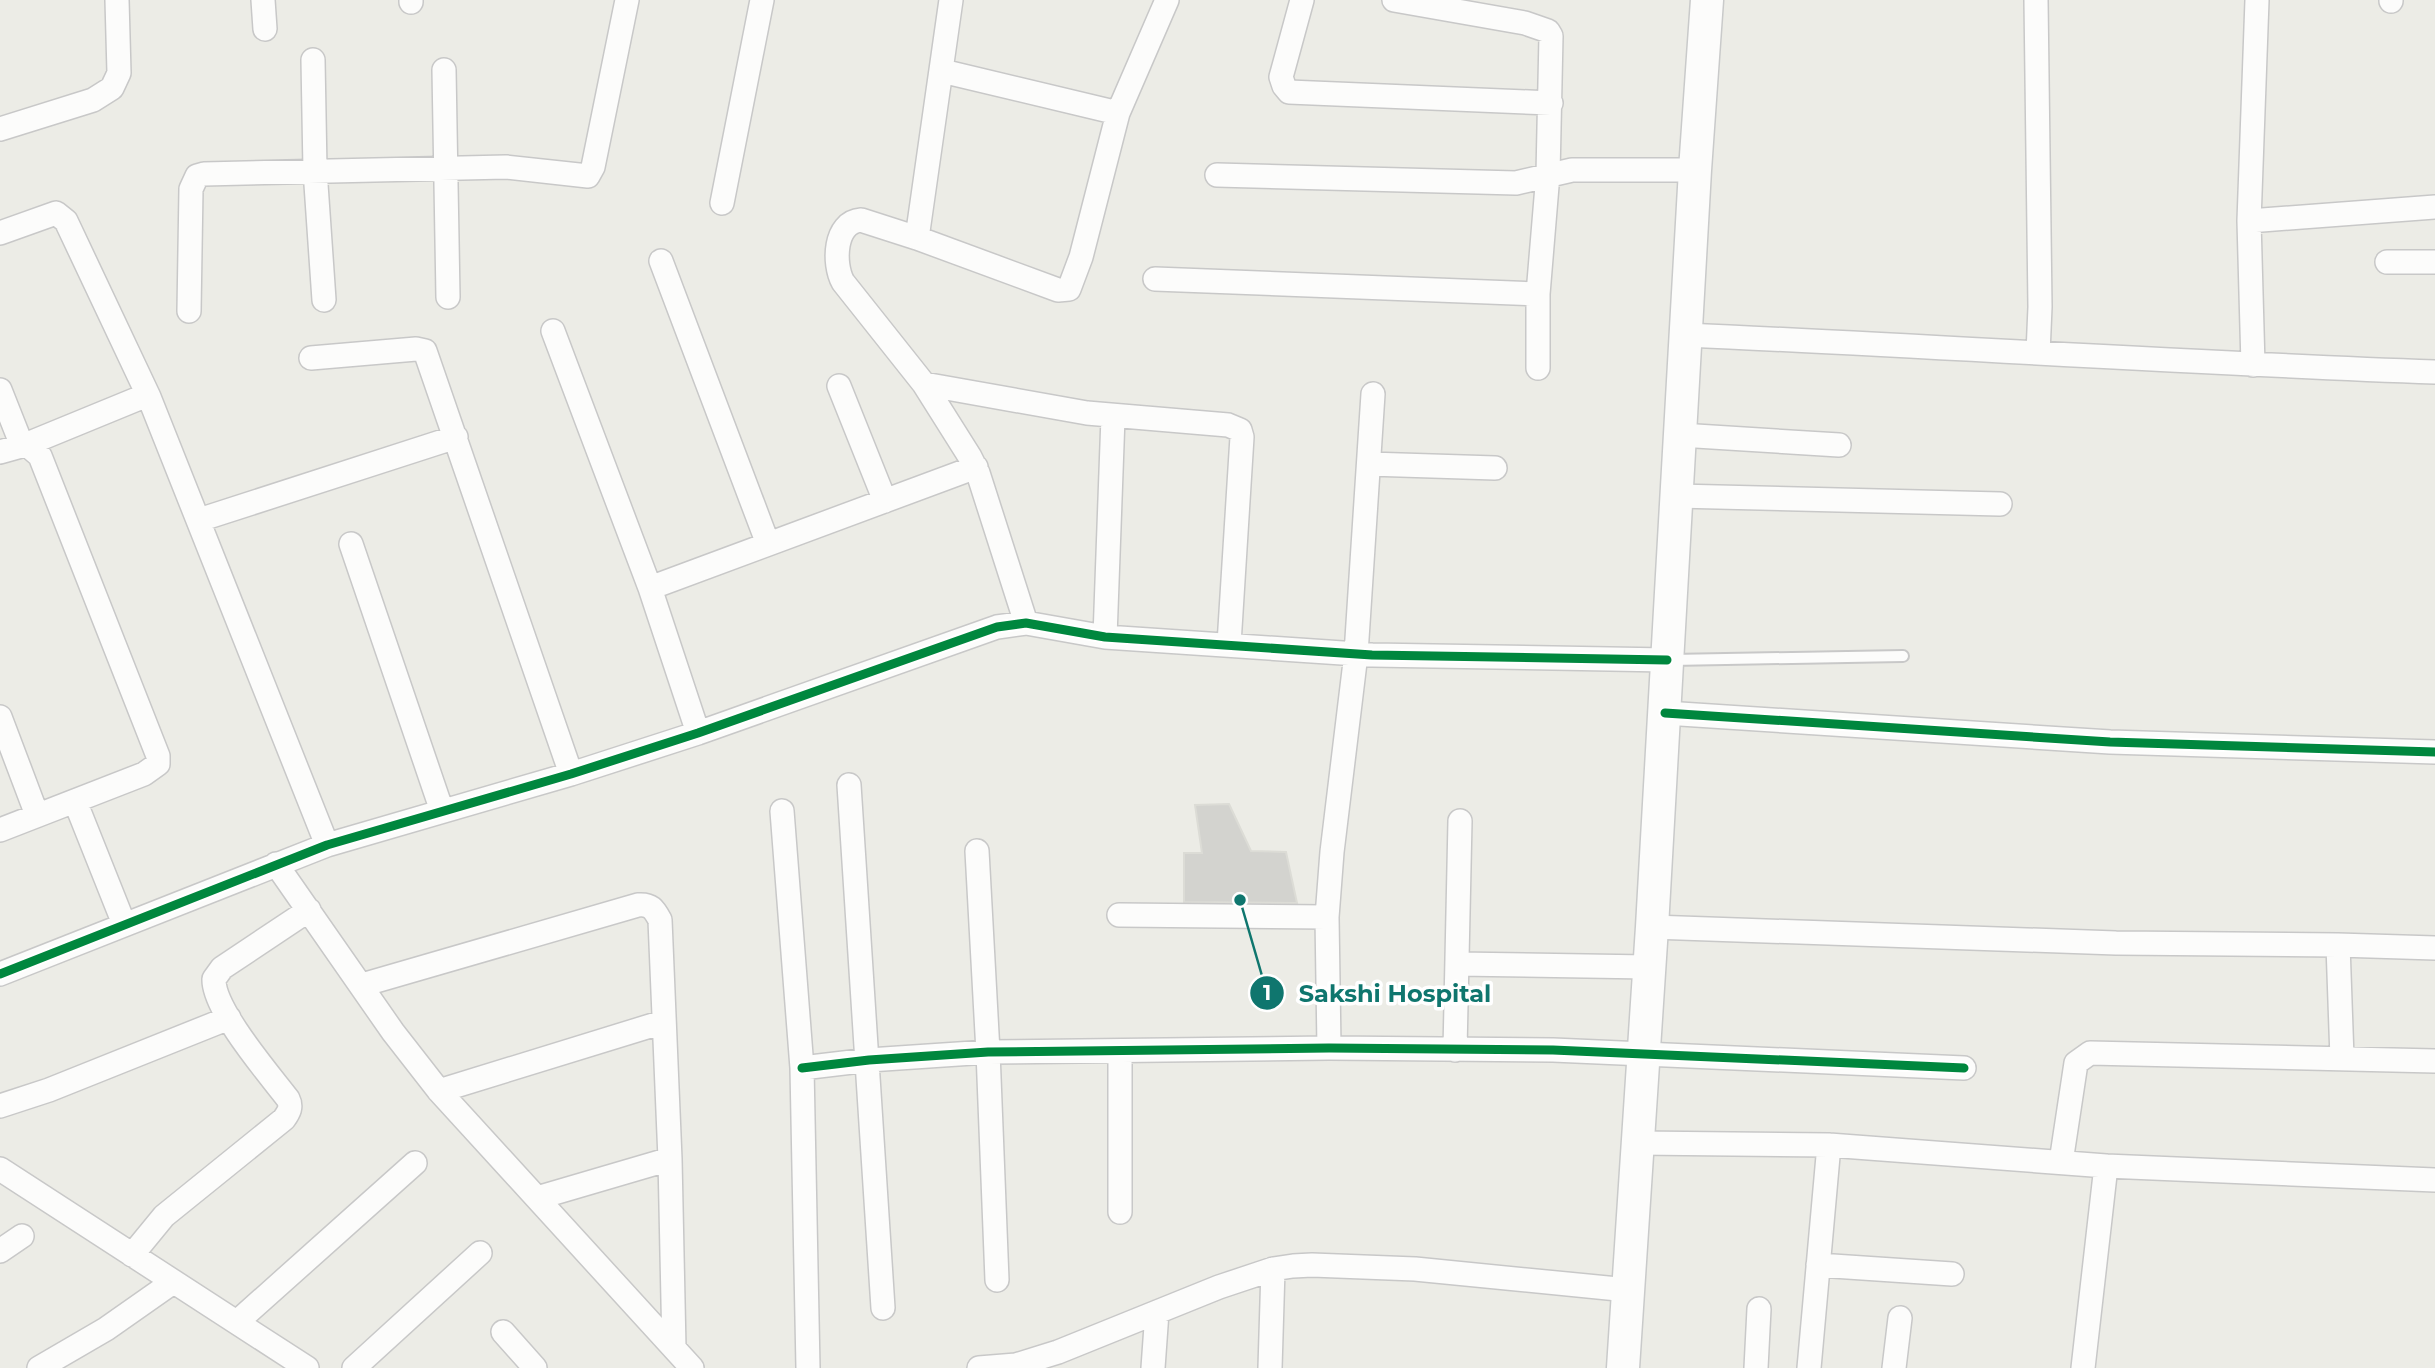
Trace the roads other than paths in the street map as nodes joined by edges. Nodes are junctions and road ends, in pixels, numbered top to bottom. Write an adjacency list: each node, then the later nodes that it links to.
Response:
1 (117, 0): 18 (street)
2 (264, 0): 12 (street)
3 (627, 0): 19 (street)
4 (762, 0): 24 (street)
5 (951, 0): 15 (street)
6 (1167, 0): 17 (street)
7 (1302, 0): 16 (street)
8 (1394, 0): 16 (street)
9 (1707, 0): 21 (main road)
10 (2036, 0): 39 (street)
11 (2257, 0): 26 (street)
12 (264, 29)
13 (313, 60): 20 (street)
14 (443, 70): 19 (street)
15 (942, 71): 17 (street); 28 (street)
16 (1551, 103): 22 (street)
17 (1118, 113): 28 (street)
18 (0, 128)
19 (444, 167): 20 (street); 34 (street)
20 (315, 170): 35 (street); 36 (street)
21 (1695, 170): 22 (street); 38 (main road)
22 (1548, 174): 23 (street); 33 (street)
23 (1217, 175)
24 (722, 203)
25 (2435, 207): 26 (street)
26 (2249, 221): 41 (street)
27 (0, 233): 48 (street)
28 (917, 238): 44 (street)
29 (661, 261): 63 (street)
30 (2387, 262): 31 (street)
31 (2435, 262)
32 (1154, 279): 33 (street)
33 (1538, 295): 42 (street)
34 (448, 297)
35 (324, 300)
36 (189, 311)
37 (554, 331): 64 (street)
38 (1686, 335): 39 (street); 50 (main road)
39 (2038, 353): 41 (street)
40 (311, 358): 51 (street)
41 (2253, 365): 43 (street)
42 (1538, 368)
43 (2435, 372)
44 (924, 384): 49 (street); 56 (street)
45 (839, 386): 59 (street)
46 (0, 390): 52 (street)
47 (1373, 394): 55 (street)
48 (149, 397): 52 (street); 61 (street)
49 (1113, 417): 66 (street); 67 (street)
50 (1680, 435): 53 (street); 58 (main road)
51 (456, 437): 61 (street); 75 (street)
52 (25, 445): 54 (street); 77 (street)
53 (1839, 445)
54 (0, 452)
55 (1369, 464): 57 (street); 68 (street)
56 (976, 467): 59 (street); 65 (street)
57 (1495, 468)
58 (1676, 496): 60 (street); 70 (main road)
59 (885, 501): 63 (street)
60 (2000, 504)
61 (199, 520): 83 (street)
62 (351, 544): 78 (street)
63 (768, 544): 64 (street)
64 (650, 588): 73 (street)
65 (1026, 623): 66 (street); 73 (street)
66 (1105, 637): 67 (street)
67 (1229, 644): 68 (street)
68 (1356, 654): 70 (street); 88 (street)
69 (1903, 656): 70 (lane)
70 (1668, 660): 71 (main road)
71 (1665, 713): 74 (street); 90 (main road)
72 (0, 717): 80 (street)
73 (698, 733): 75 (street)
74 (2435, 752)
75 (571, 774): 78 (street)
76 (849, 785): 105 (street)
77 (75, 801): 80 (street); 89 (street)
78 (442, 811): 83 (street)
79 (782, 811): 108 (street)
80 (37, 816): 82 (street)
81 (1460, 821): 93 (street)
82 (0, 830)
83 (327, 845): 85 (street)
84 (977, 851): 102 (street)
85 (276, 864): 86 (street); 89 (street)
86 (309, 910): 96 (street); 97 (street)
87 (1119, 915): 88 (street)
88 (1327, 917): 99 (street)
89 (124, 924): 95 (street)
90 (1652, 926): 91 (street); 94 (main road)
91 (2338, 945): 92 (street); 104 (street)
92 (2435, 948)
93 (1457, 964): 94 (street); 100 (street)
94 (1648, 967): 103 (main road)
95 (0, 974)
96 (362, 985): 98 (street); 109 (street)
97 (229, 1018): 110 (street); 124 (street)
98 (663, 1022): 109 (street); 113 (street)
99 (1329, 1048): 100 (street); 101 (street)
100 (1455, 1049): 103 (street)
101 (1120, 1051): 102 (street); 120 (street)
102 (988, 1052): 105 (street); 128 (street)
103 (1642, 1054): 107 (street); 111 (main road)
104 (2342, 1058): 106 (street); 114 (street)
105 (869, 1060): 108 (street); 131 (street)
106 (2435, 1061)
107 (1965, 1068)
108 (802, 1069): 143 (street)
109 (439, 1090): 119 (street)
110 (0, 1107)
111 (1638, 1143): 112 (street); 130 (main road)
112 (1829, 1145): 114 (street); 125 (street)
113 (670, 1159): 119 (street); 137 (street)
114 (2061, 1162): 116 (street)
115 (415, 1163): 135 (street)
116 (2106, 1166): 118 (street); 151 (street)
117 (0, 1169): 124 (street)
118 (2435, 1180)
119 (537, 1198): 137 (street)
120 (1120, 1212)
121 (22, 1236): 122 (street)
122 (0, 1251)
123 (481, 1253): 140 (street)
124 (132, 1255): 129 (street)
125 (1818, 1265): 127 (street); 149 (street)
126 (1273, 1269): 130 (street); 133 (street); 146 (street)
127 (1952, 1275)
128 (997, 1280)
129 (173, 1282): 135 (street); 138 (street)
130 (1628, 1290): 147 (main road)
131 (883, 1308)
132 (1759, 1308): 148 (street)
133 (1157, 1312): 144 (street); 145 (street)
134 (1900, 1318): 150 (street)
135 (237, 1322): 139 (street)
136 (503, 1332): 141 (street)
137 (674, 1348): 142 (street)
138 (39, 1368)
139 (307, 1368)
140 (354, 1368)
141 (535, 1368)
142 (692, 1368)
143 (808, 1368)
144 (979, 1368)
145 (1153, 1368)
146 (1270, 1368)
147 (1623, 1368)
148 (1756, 1368)
149 (1809, 1368)
150 (1894, 1368)
151 (2083, 1368)

